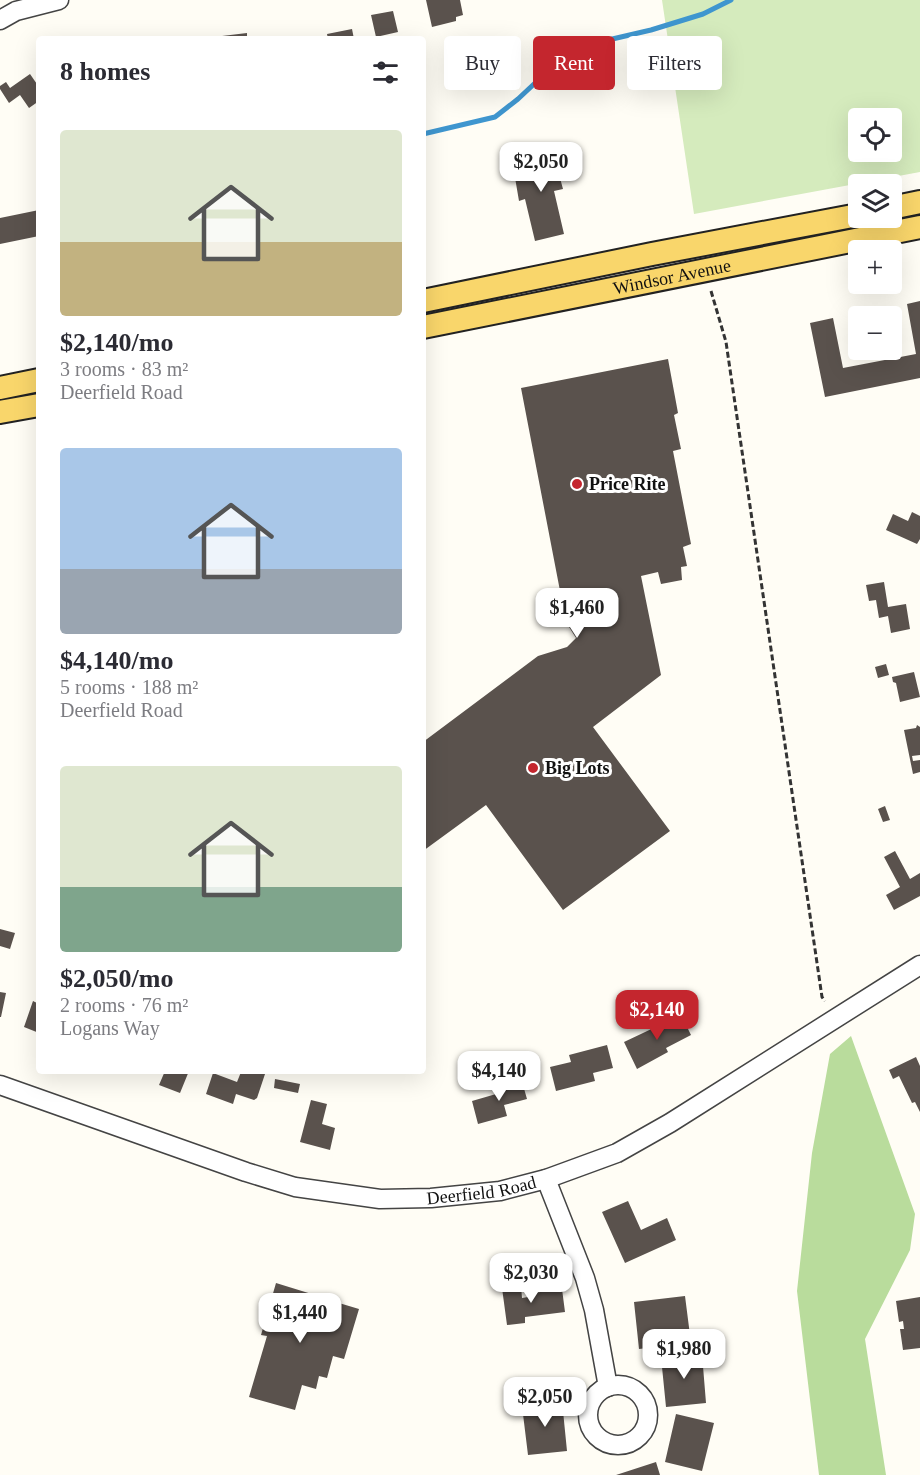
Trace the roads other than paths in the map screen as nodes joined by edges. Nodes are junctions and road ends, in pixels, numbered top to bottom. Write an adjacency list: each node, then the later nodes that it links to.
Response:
1 (59, 0): 2 (street)
2 (0, 20)
3 (905, 205): 5 (main road)
4 (848, 217): 6 (main road, Windsor Avenue)
5 (914, 228): 8 (main road, Windsor Avenue)
6 (497, 286): 7 (main road, Windsor Avenue); 8 (main road)
7 (426, 300)
8 (496, 312): 9 (main road, Windsor Avenue)
9 (426, 326)
10 (36, 381): 11 (main road)
11 (0, 387)
12 (36, 406): 13 (main road)
13 (0, 412)
14 (920, 965): 16 (street, Deerfield Road)
15 (0, 1085): 16 (street, Deerfield Road)
16 (546, 1179): 17 (street)
17 (608, 1386)

